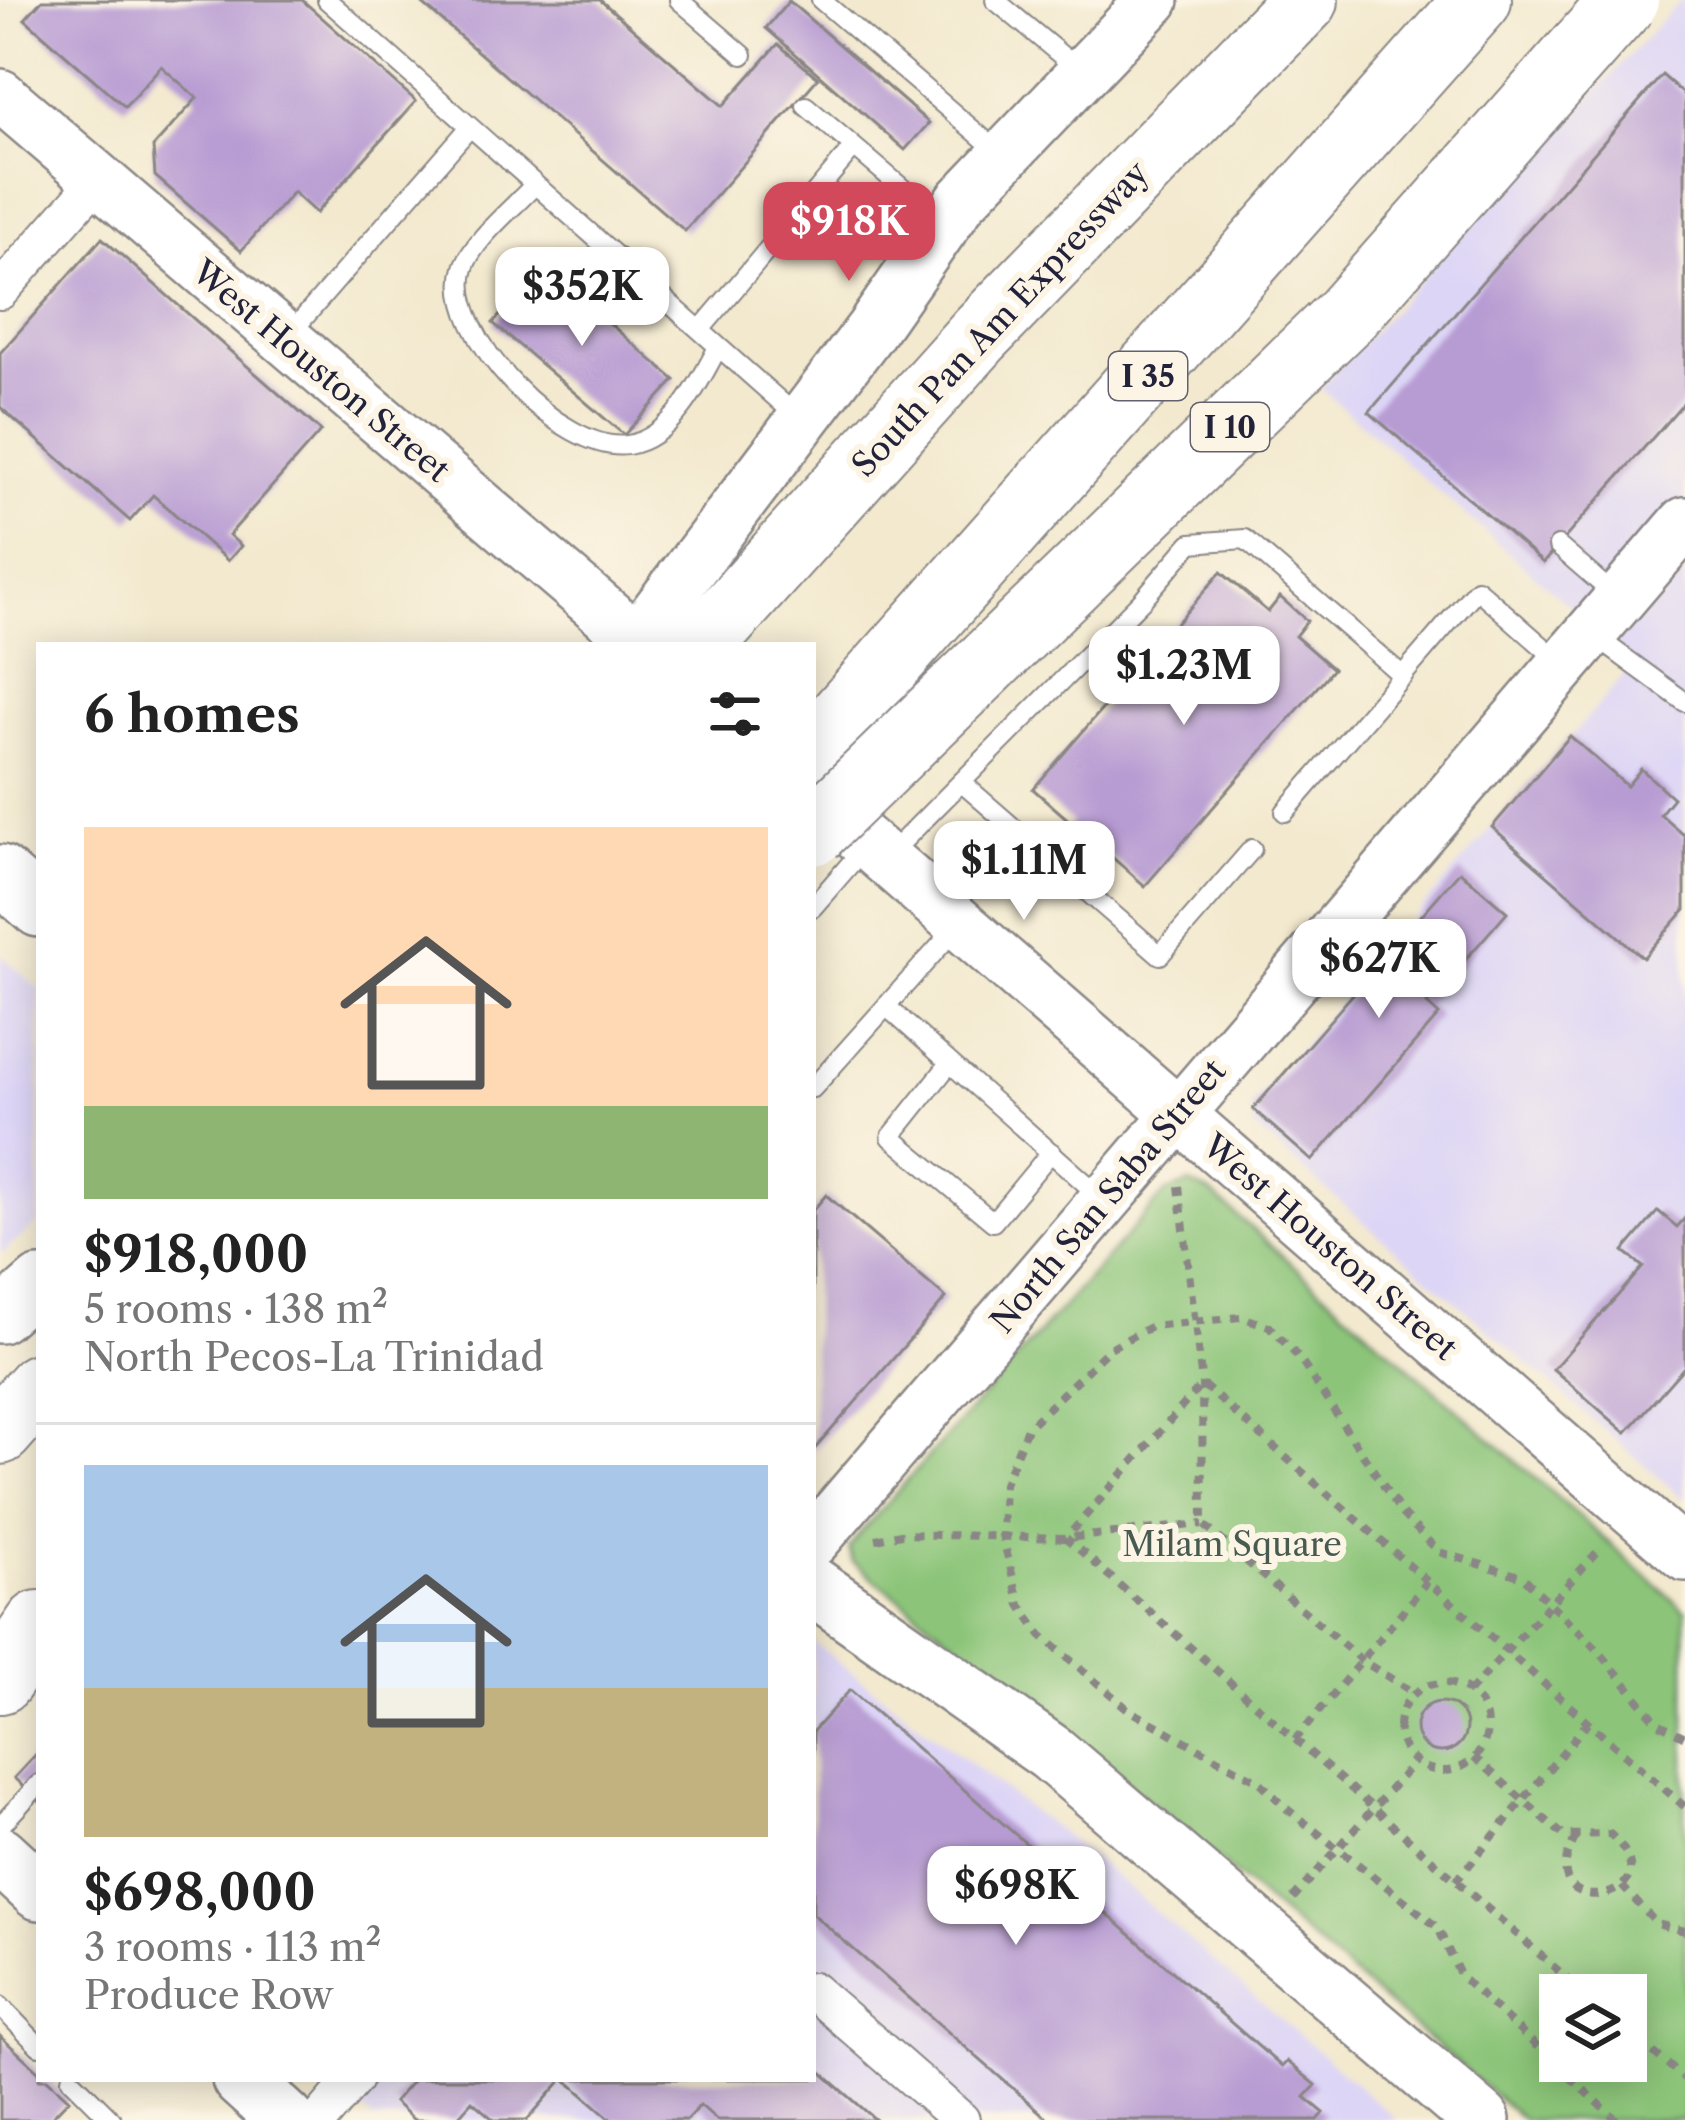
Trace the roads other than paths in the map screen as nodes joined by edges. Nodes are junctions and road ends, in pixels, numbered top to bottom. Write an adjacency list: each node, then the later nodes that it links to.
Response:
1 (327, 0): 13 (lane)
2 (679, 0): 9 (lane)
3 (821, 0): 15 (lane)
4 (995, 0): 10 (lane)
5 (1153, 0): 10 (main road)
6 (1305, 0): 29 (highway, South Pan Am Expressway)
7 (1478, 0): 32 (highway, I 35)
8 (1625, 0): 36 (highway, I 10, bridge)
9 (743, 55)
10 (1083, 74): 15 (main road)
11 (0, 94): 16 (main road, West Houston Street)
12 (806, 106): 14 (lane)
13 (470, 127): 17 (lane); 21 (lane)
14 (854, 147): 18 (lane); 20 (lane)
15 (1003, 157): 18 (main road)
16 (97, 181): 19 (street); 21 (main road, West Houston Street)
17 (535, 184): 20 (lane); 22 (lane)
18 (944, 224): 23 (main road)
19 (0, 291)
20 (700, 330): 22 (lane)
21 (285, 340): 27 (main road, West Houston Street)
22 (718, 347): 23 (lane)
23 (802, 421): 28 (main road)
24 (1685, 523): 26 (main road, North San Saba Street)
25 (1558, 546): 26 (lane)
26 (1592, 634): 30 (lane); 31 (lane); 45 (main road, North San Saba Street)
27 (636, 642)
28 (638, 642)
29 (704, 642)
30 (1403, 676): 33 (lane); 35 (lane)
31 (1685, 702)
32 (816, 746)
33 (962, 782): 36 (lane); 37 (lane)
34 (816, 800): 36 (main road, West Houston Street)
35 (1285, 812)
36 (855, 845): 39 (lane); 41 (main road, West Houston Street)
37 (1252, 849)
38 (0, 874): 40 (main road)
39 (816, 903)
40 (36, 905)
41 (959, 924): 42 (lane); 45 (main road, West Houston Street)
42 (886, 1006): 43 (lane); 44 (lane)
43 (950, 1063): 46 (lane); 46 (lane)
44 (816, 1085)
45 (1176, 1115): 47 (main road, North San Saba Street); 53 (main road, West Houston Street)
46 (1051, 1152): 47 (lane)
47 (1105, 1201): 52 (main road, North San Saba Street)
48 (36, 1285): 49 (main road)
49 (0, 1317)
50 (36, 1390): 51 (highway)
51 (0, 1431)
52 (816, 1538)
53 (1685, 1555)
54 (816, 1588): 71 (main road)
55 (36, 1624): 57 (highway)
56 (36, 1626): 58 (highway)
57 (0, 1662)
58 (0, 1680)
59 (36, 1794): 60 (lane)
60 (14, 1866)
61 (816, 1993): 70 (street)
62 (0, 2006): 63 (lane)
63 (36, 2043)
64 (74, 2082): 67 (lane)
65 (244, 2082): 68 (main road)
66 (351, 2082): 69 (street)
67 (112, 2120)
68 (286, 2120)
69 (319, 2120)
70 (961, 2120)
71 (1481, 2120)

